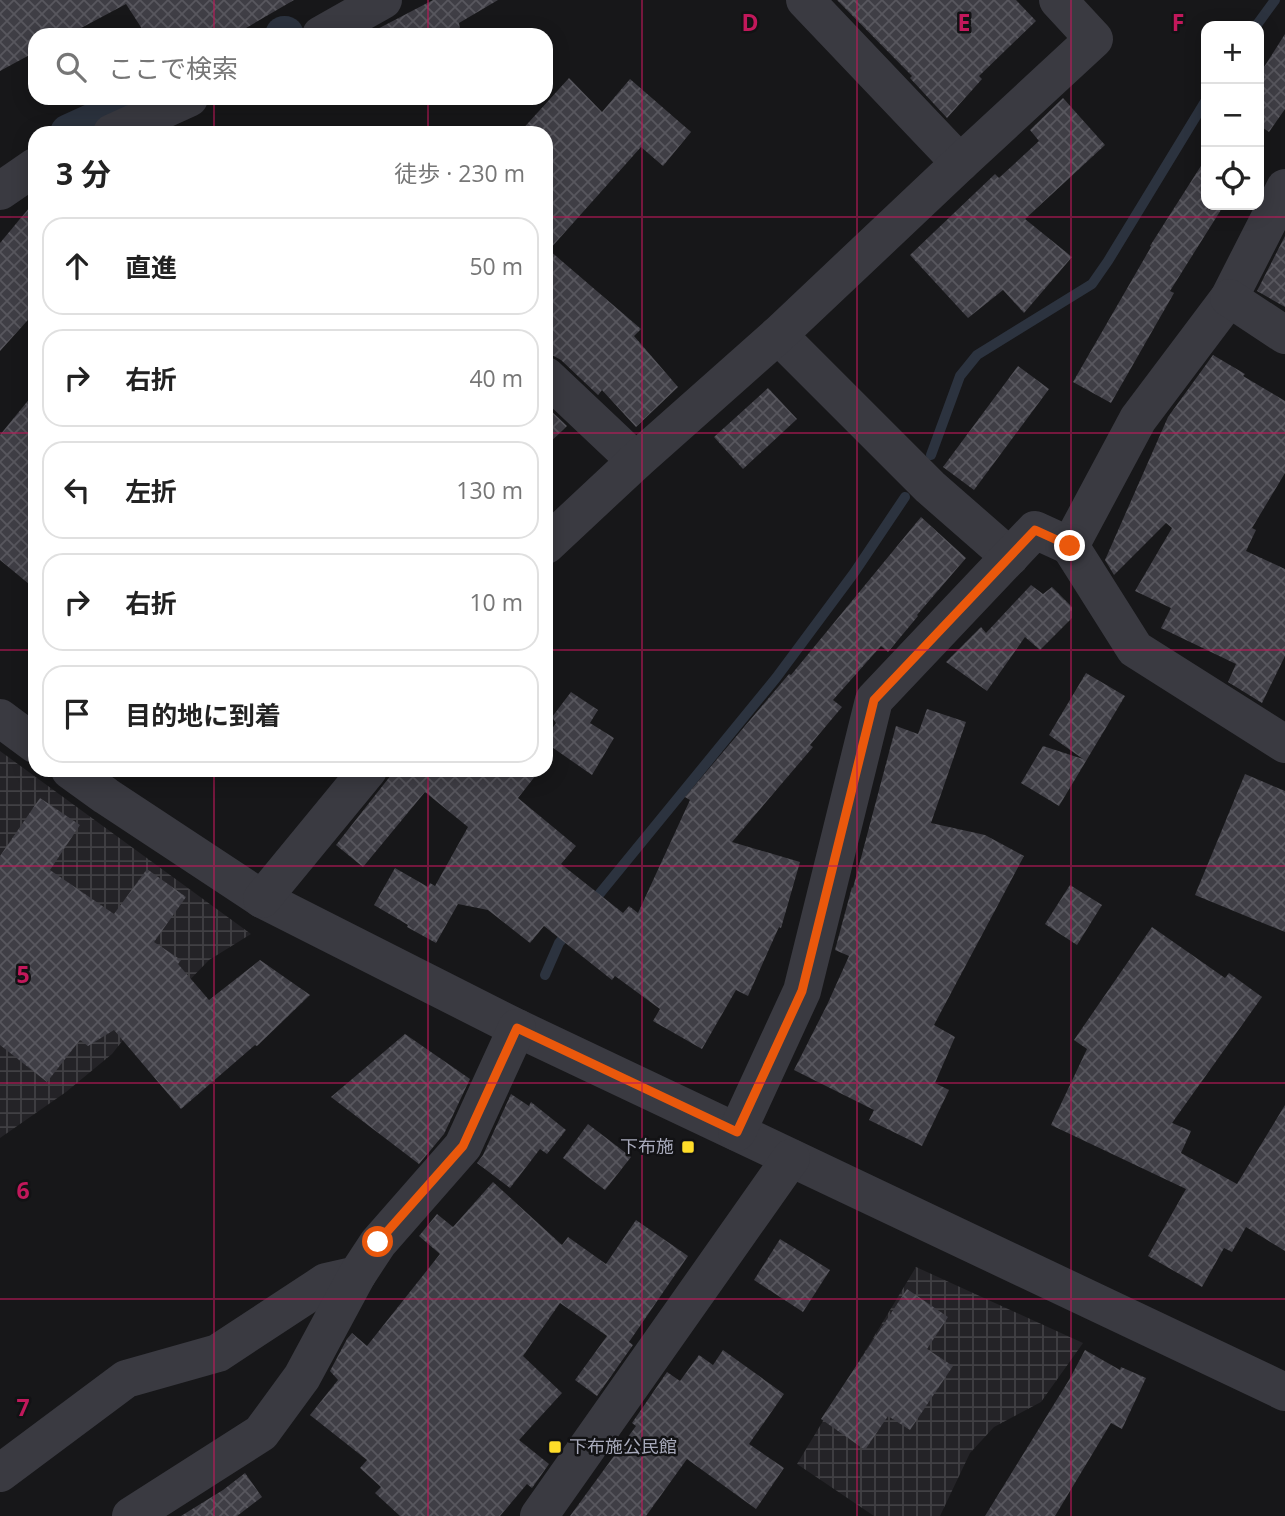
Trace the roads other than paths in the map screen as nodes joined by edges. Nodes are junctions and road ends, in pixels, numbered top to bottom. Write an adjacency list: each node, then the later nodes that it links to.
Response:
1 (383, 0): 4 (street)
2 (805, 0): 7 (street)
3 (1058, 0): 7 (street)
4 (333, 28)
5 (174, 105): 6 (street)
6 (127, 126)
7 (960, 163): 12 (street)
8 (28, 172): 10 (street)
9 (1285, 188): 11 (street)
10 (0, 191)
11 (1229, 298): 13 (street); 17 (street)
12 (778, 335): 15 (street); 18 (street)
13 (1285, 335)
14 (553, 383): 15 (street)
15 (636, 461): 16 (street)
16 (553, 538)
17 (1070, 546): 18 (street); 21 (street)
18 (1010, 556): 26 (street)
19 (0, 718): 20 (street)
20 (28, 739)
21 (1285, 744)
22 (80, 777): 24 (street)
23 (362, 777): 24 (street)
24 (262, 899): 25 (street)
25 (517, 1028): 26 (street); 28 (street)
26 (737, 1132): 27 (street)
27 (791, 1158): 29 (street); 32 (street)
28 (357, 1275): 30 (street); 31 (street)
29 (1285, 1392)
30 (0, 1473)
31 (131, 1516)
32 (539, 1516)

